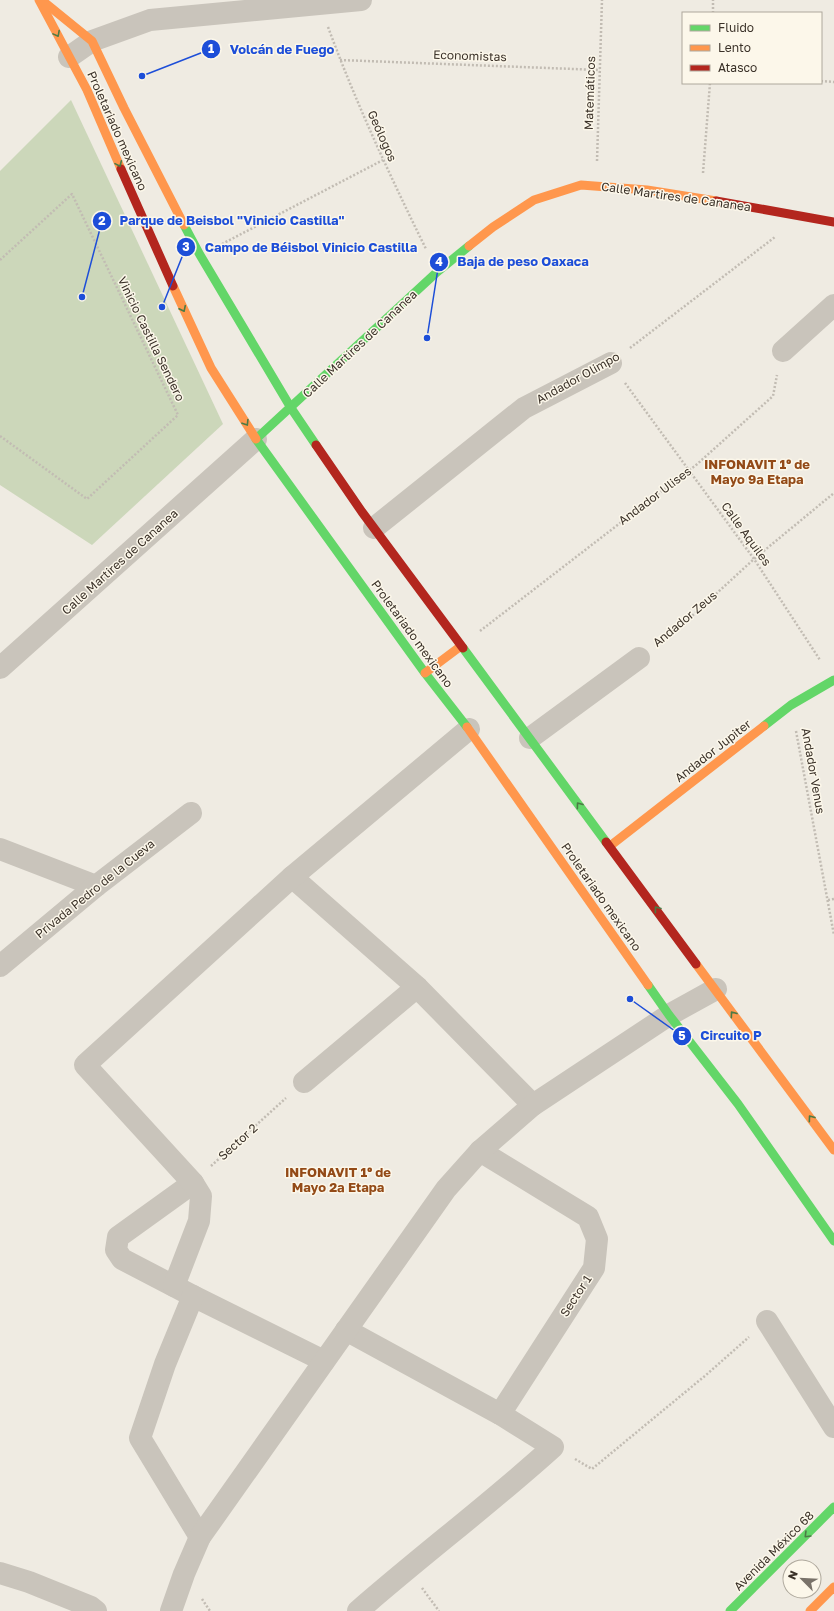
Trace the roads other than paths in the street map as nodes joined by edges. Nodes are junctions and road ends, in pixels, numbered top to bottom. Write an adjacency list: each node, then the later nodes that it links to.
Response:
1 (40, 0): 3 (main road, Proletariado mexicano); 4 (main road, Proletariado mexicano, one-way to 4)
2 (360, 0): 3 (street)
3 (92, 41): 4 (street); 9 (main road, Proletariado mexicano)
4 (69, 57): 10 (main road, Proletariado mexicano, one-way to 10)
5 (834, 222): 9 (main road, Calle Martires de Cananea)
6 (834, 305): 7 (street)
7 (783, 351)
8 (611, 363): 11 (street, Andador Olimpo)
9 (291, 408): 10 (main road, Calle Martires de Cananea); 11 (main road, Proletariado mexicano)
10 (256, 439): 14 (street, Calle Martires de Cananea); 15 (main road, Proletariado mexicano)
11 (374, 528): 12 (main road, Proletariado mexicano)
12 (461, 646): 15 (main road); 18 (main road, Proletariado mexicano)
13 (638, 658): 18 (street)
14 (0, 668)
15 (425, 673): 17 (main road, Proletariado mexicano)
16 (834, 680): 20 (main road, Andador Jupiter)
17 (469, 729): 22 (street); 27 (main road, Proletariado mexicano)
18 (530, 738): 20 (main road, Proletariado mexicano, one-way to 18)
19 (191, 813): 23 (street, Privada Pedro de la Cueva)
20 (610, 846): 26 (main road, Proletariado mexicano, one-way to 20)
21 (0, 849): 23 (street)
22 (292, 877): 25 (street); 32 (street)
23 (96, 886): 24 (street, Privada Pedro de la Cueva)
24 (0, 966)
25 (418, 986): 28 (street); 29 (street)
26 (716, 989): 27 (street); 30 (main road, Proletariado mexicano, one-way to 26)
27 (668, 1015): 29 (street); 33 (main road, Proletariado mexicano)
28 (304, 1082)
29 (533, 1105): 31 (street)
30 (834, 1150)
31 (480, 1151): 37 (street); 39 (street, Sector 1)
32 (193, 1183): 34 (street); 34 (street)
33 (834, 1241)
34 (174, 1286): 35 (street)
35 (194, 1296): 38 (street); 42 (street)
36 (767, 1321): 40 (street)
37 (346, 1330): 38 (street); 39 (street)
38 (324, 1361): 42 (street)
39 (500, 1414): 47 (street)
40 (834, 1427)
41 (834, 1508): 48 (main road, Avenida México 68, one-way to 48)
42 (200, 1537): 46 (street)
43 (0, 1573): 45 (street)
44 (834, 1588): 49 (main road)
45 (96, 1611)
46 (171, 1611)
47 (358, 1611)
48 (730, 1611)
49 (810, 1611)

